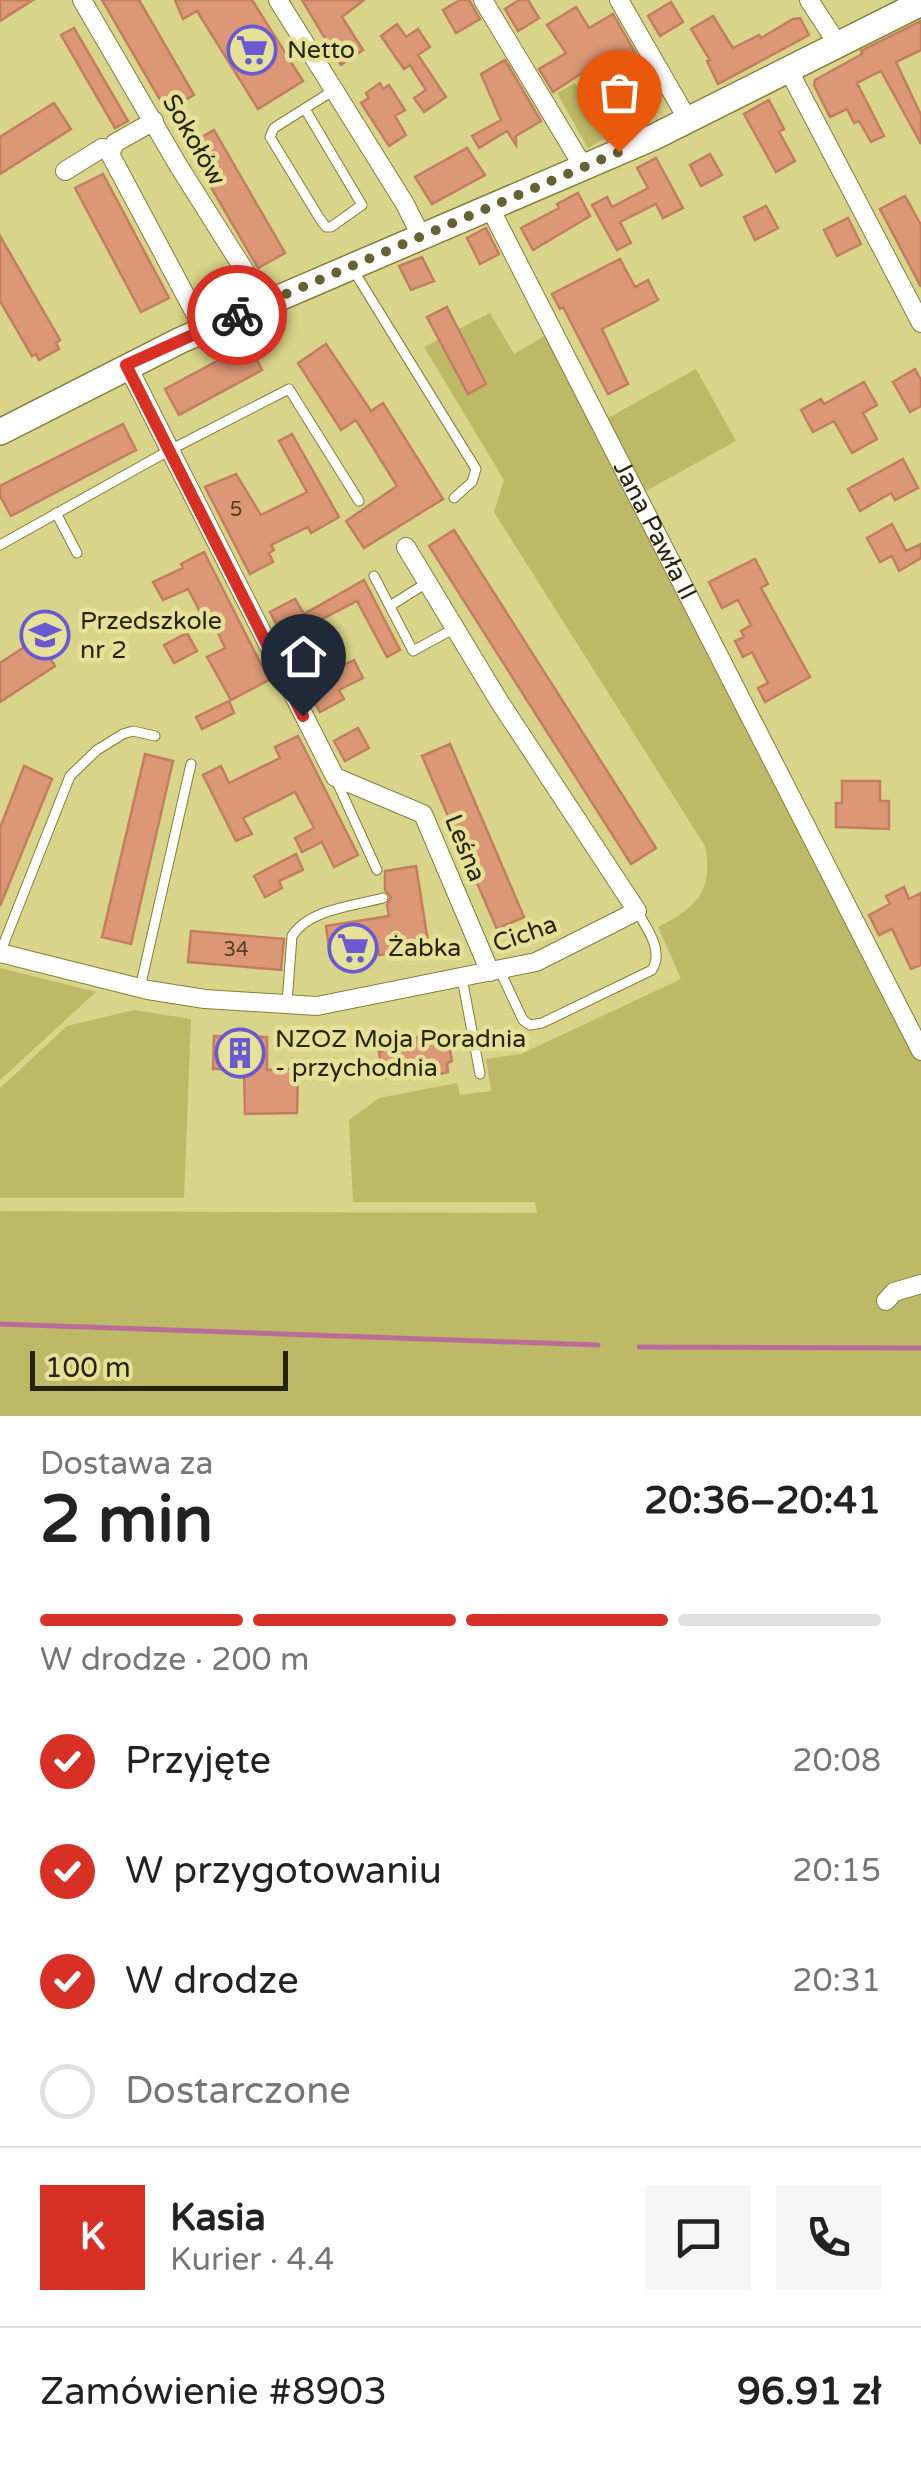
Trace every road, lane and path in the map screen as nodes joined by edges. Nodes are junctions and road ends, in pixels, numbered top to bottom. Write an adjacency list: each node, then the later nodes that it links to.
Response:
1 (82, 0): 12 (street, Sokołów)
2 (278, 0): 9 (street)
3 (484, 0): 14 (street)
4 (620, 0): 11 (street)
5 (809, 0): 7 (street)
6 (921, 2): 7 (street)
7 (838, 46): 8 (street)
8 (789, 70): 11 (street); 21 (street)
9 (334, 90): 10 (lane); 17 (street)
10 (305, 109): 10 (lane)
11 (688, 120): 14 (street)
12 (154, 122): 13 (street); 19 (street, Sokołów)
13 (110, 149): 15 (street); 20 (street)
14 (584, 168): 16 (street)
15 (64, 171)
16 (490, 208): 17 (street); 46 (street, Jana Pawła II)
17 (421, 236): 18 (street)
18 (350, 266): 19 (street); 25 (lane)
19 (265, 303): 22 (street)
20 (197, 317)
21 (921, 323)
22 (126, 365): 23 (street); 24 (street)
23 (3, 424)
24 (170, 450): 26 (lane); 27 (lane); 37 (street)
25 (454, 498)
26 (359, 501)
27 (56, 512): 28 (lane); 30 (lane)
28 (0, 545)
29 (406, 547): 32 (street)
30 (77, 554)
31 (374, 576): 33 (lane)
32 (428, 582): 33 (lane); 34 (street)
33 (390, 606): 34 (lane)
34 (456, 628): 40 (street)
35 (154, 736): 41 (lane)
36 (191, 764): 44 (lane)
37 (335, 777): 38 (lane); 42 (street, Leśna)
38 (377, 870)
39 (383, 898): 45 (lane)
40 (637, 910): 42 (street, Cicha); 42 (lane)
41 (0, 953): 44 (street, Cicha)
42 (495, 972): 43 (street, Cicha)
43 (462, 978): 45 (street, Cicha); 47 (lane)
44 (140, 988): 45 (street, Cicha)
45 (287, 1003)
46 (921, 1051)
47 (480, 1074)
48 (921, 1284): 49 (street)
49 (886, 1301)

